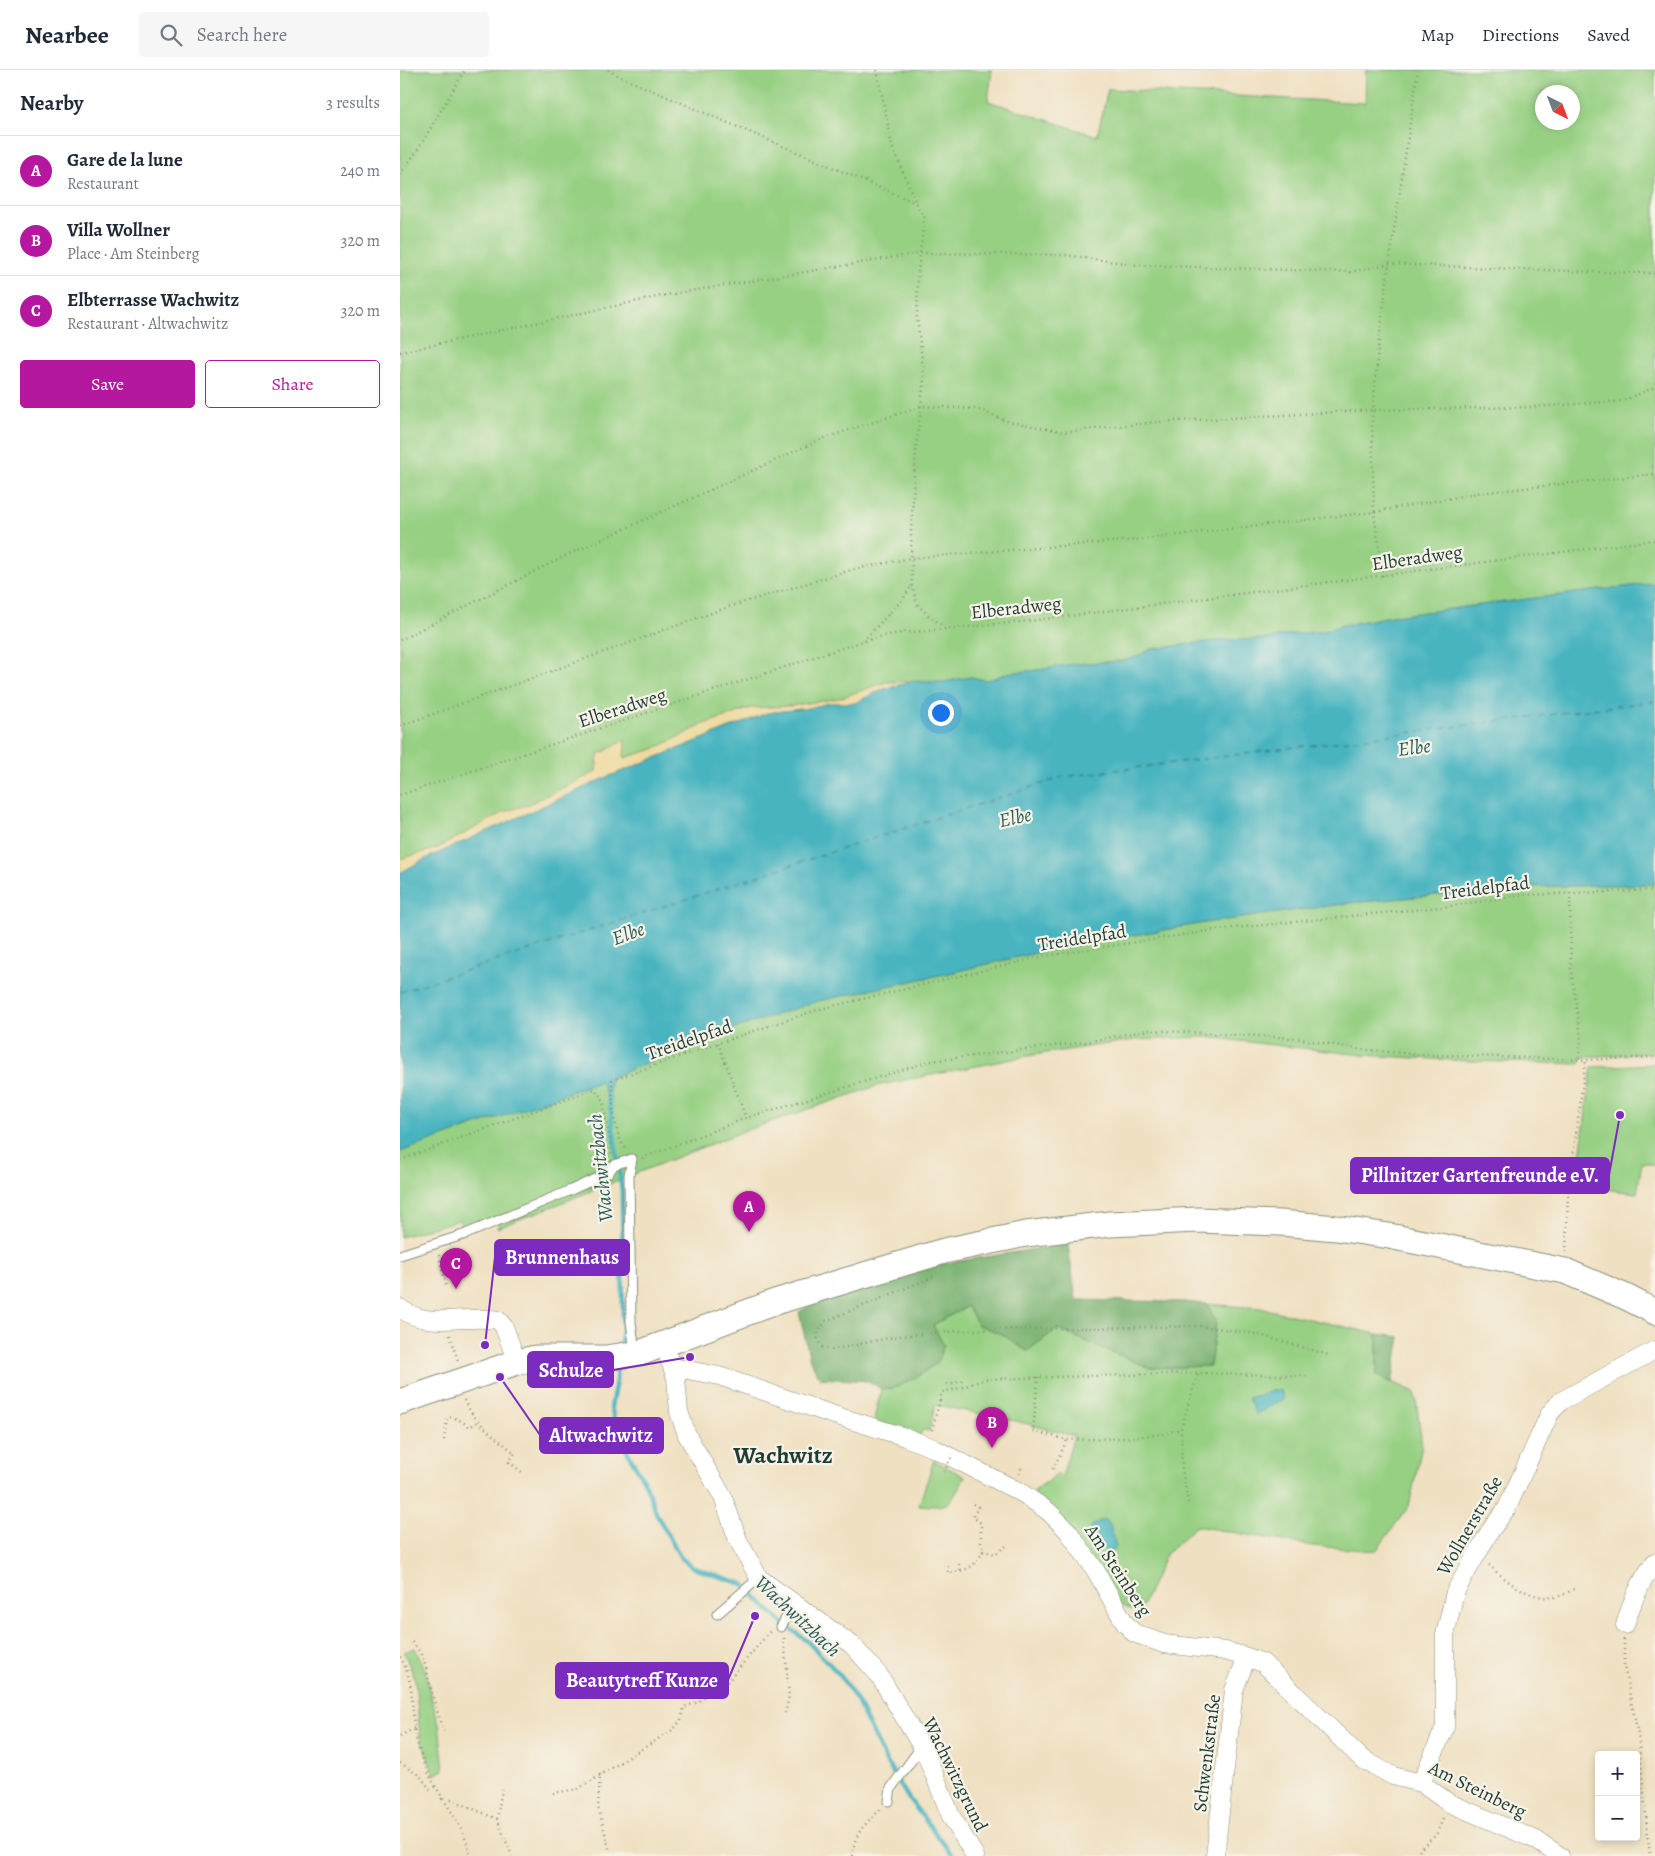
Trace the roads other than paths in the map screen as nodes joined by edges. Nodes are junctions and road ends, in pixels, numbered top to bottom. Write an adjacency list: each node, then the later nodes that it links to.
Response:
1 (400, 1255): 5 (lane)
2 (400, 1308): 7 (street)
3 (1655, 1312): 6 (main road)
4 (1655, 1350): 17 (street, Wollnerstraße)
5 (623, 1356): 6 (main road); 7 (main road)
6 (667, 1356): 10 (street, Wachwitzgrund); 15 (street, Am Steinberg)
7 (517, 1362): 8 (main road)
8 (400, 1402)
9 (1655, 1562): 14 (street)
10 (756, 1581): 11 (street, Wachwitzgrund); 12 (lane)
11 (794, 1604): 13 (lane); 16 (street, Wachwitzgrund)
12 (717, 1614)
13 (781, 1623)
14 (1625, 1625)
15 (1248, 1657): 17 (street, Am Steinberg); 20 (street, Schwenkstraße)
16 (922, 1746): 18 (lane); 19 (street, Wachwitzgrund)
17 (1421, 1783): 21 (street, Am Steinberg)
18 (889, 1801)
19 (975, 1856)
20 (1215, 1856)
21 (1560, 1856)

